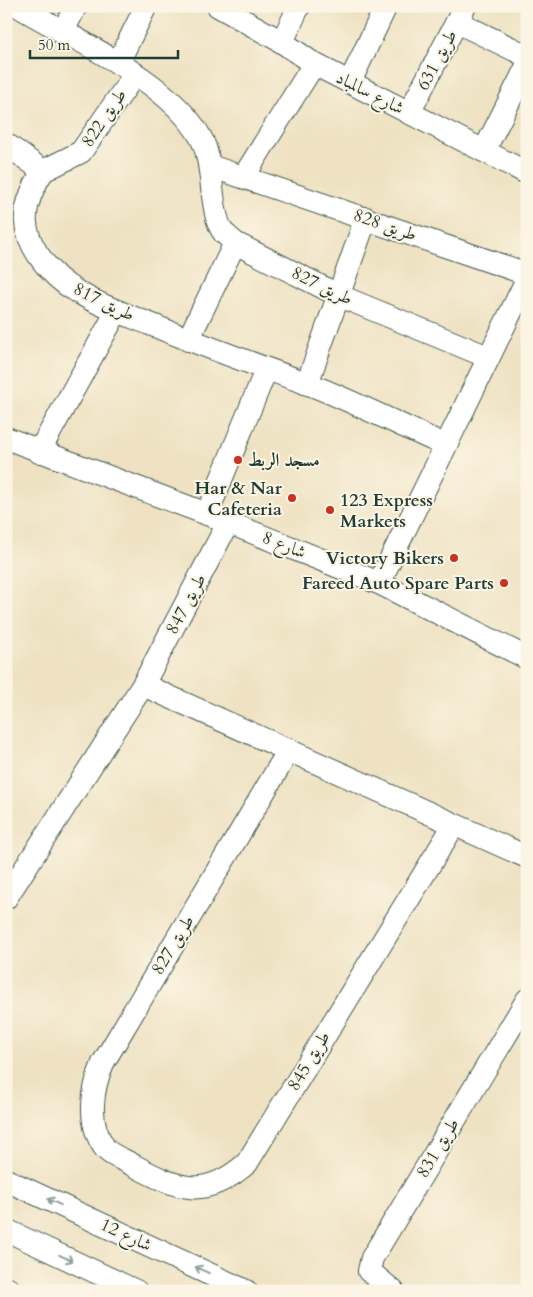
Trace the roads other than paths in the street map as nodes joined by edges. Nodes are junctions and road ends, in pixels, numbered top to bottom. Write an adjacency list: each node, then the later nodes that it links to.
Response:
1 (18, 6): 8 (street)
2 (76, 6): 8 (street)
3 (146, 6): 13 (street, طريق 822)
4 (300, 6): 9 (street)
5 (386, 6): 14 (street)
6 (224, 8): 9 (street, شارع سالمباد)
7 (461, 14): 10 (street); 15 (street, طريق 631)
8 (62, 33): 13 (street)
9 (282, 42): 11 (street, شارع سالمباد)
10 (527, 56)
11 (314, 64): 14 (street, شارع سالمباد); 21 (street)
12 (527, 66): 16 (street)
13 (126, 68): 18 (street); 19 (street, طريق 822)
14 (350, 82): 15 (street, شارع سالمباد)
15 (409, 113): 16 (street, شارع سالمباد)
16 (484, 151): 20 (street, شارع سالمباد)
17 (9, 153): 19 (street)
18 (210, 166): 21 (street, طريق 828); 23 (street, طريق 827)
19 (43, 171): 27 (street, طريق 817)
20 (527, 173)
21 (244, 176): 22 (street, طريق 828)
22 (366, 218): 24 (street, طريق 828); 26 (street)
23 (235, 243): 26 (street, طريق 827); 28 (street)
24 (527, 274)
25 (527, 279): 29 (street)
26 (340, 296): 29 (street, طريق 827); 31 (street)
27 (117, 311): 28 (street, طريق 817); 34 (street)
28 (188, 340): 30 (street, طريق 817)
29 (488, 357): 33 (street)
30 (266, 370): 31 (street, طريق 817); 35 (street)
31 (307, 384): 33 (street, طريق 817)
32 (6, 438): 34 (street, شارع 8)
33 (445, 445): 37 (street)
34 (39, 452): 35 (street, شارع 8)
35 (207, 514): 36 (street, شارع 8)
36 (228, 523): 37 (street, شارع 8); 39 (street, طريق 847)
37 (378, 583): 38 (street, شارع 8)
38 (527, 658)
39 (143, 686): 40 (street); 43 (street, طريق 847)
40 (289, 750): 41 (street); 45 (street, طريق 827)
41 (454, 825): 42 (street); 45 (street, طريق 845)
42 (527, 857)
43 (6, 898)
44 (527, 1000): 52 (street, طريق 831)
45 (105, 1149)
46 (6, 1180): 51 (street, شارع 12, one-way to 46)
47 (6, 1230): 50 (street, one-way to 50)
48 (6, 1288): 49 (street)
49 (12, 1291)
50 (136, 1291)
51 (246, 1291)
52 (393, 1291)

